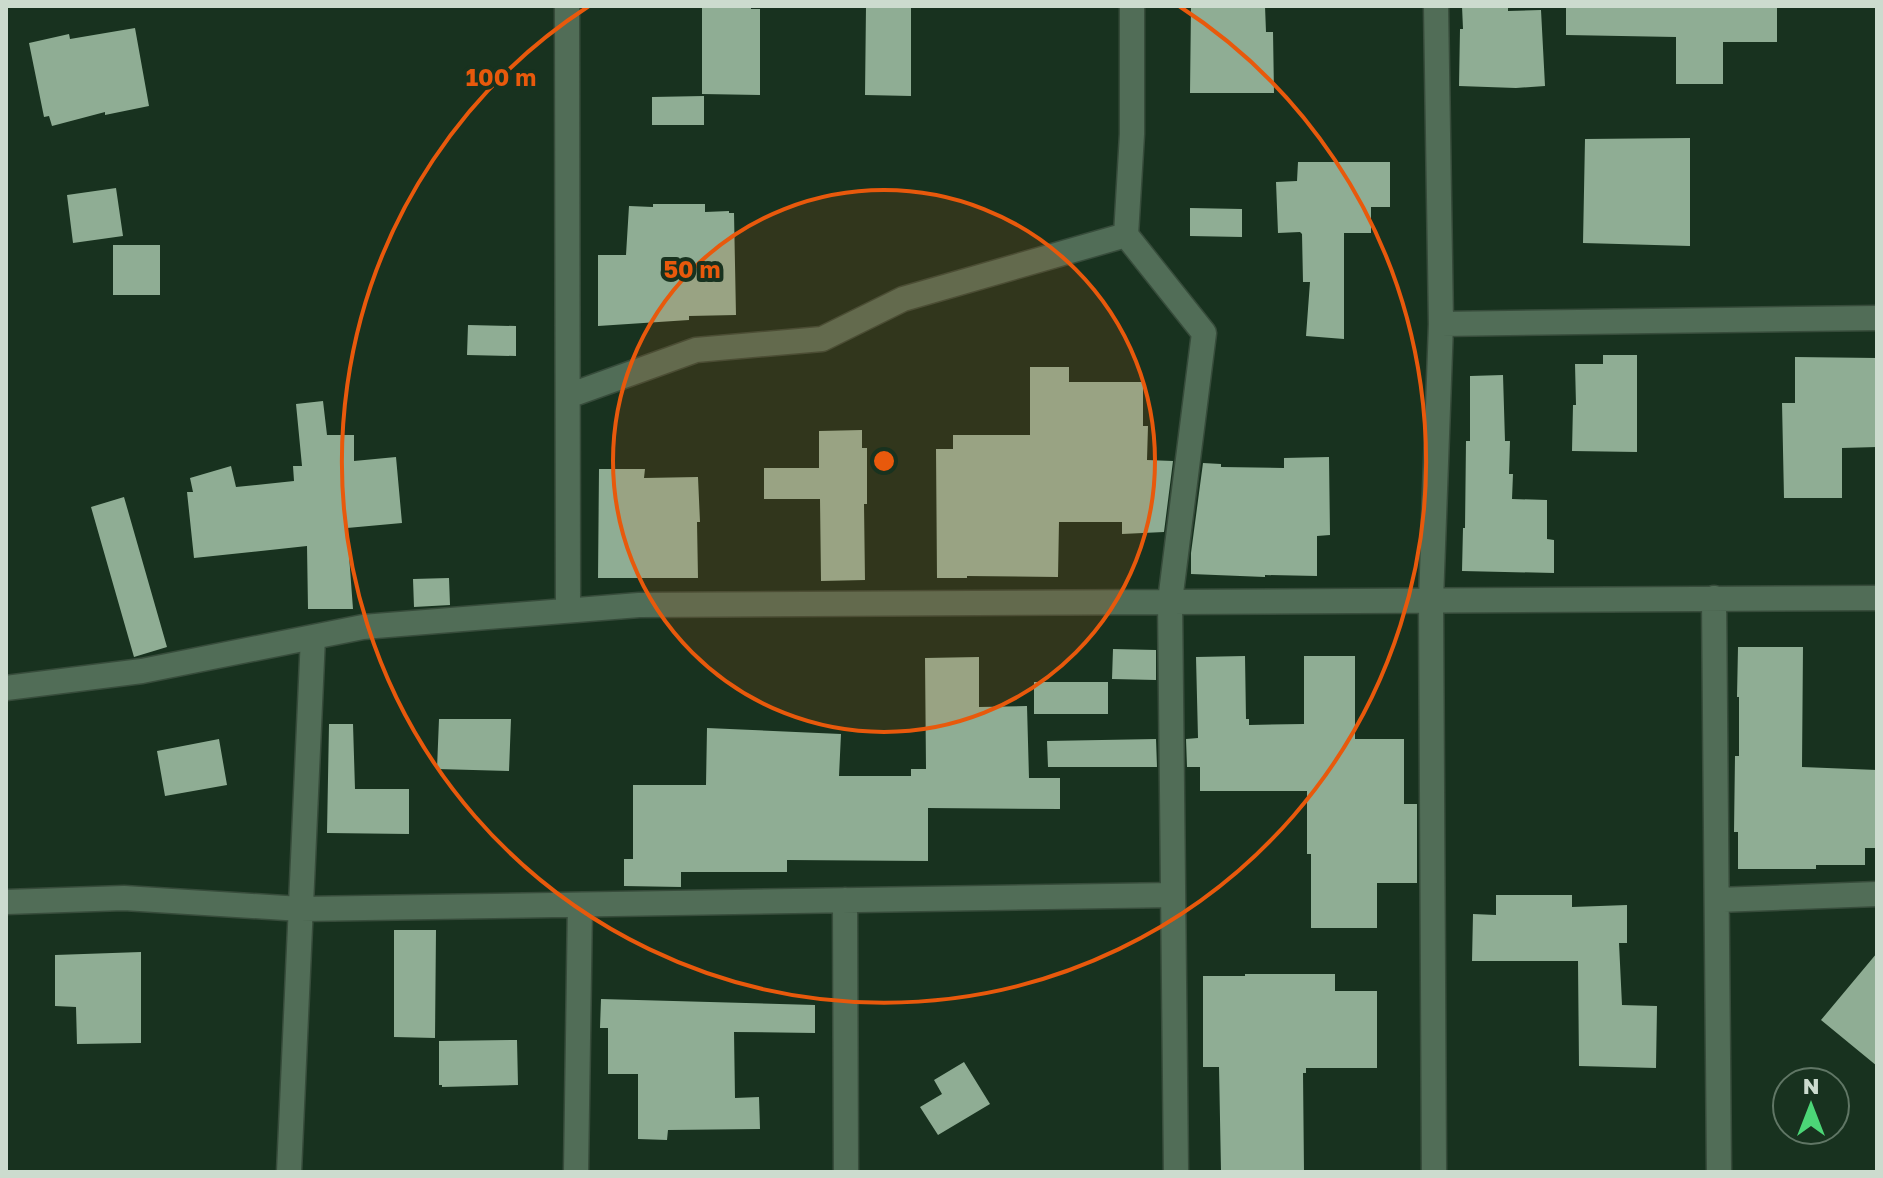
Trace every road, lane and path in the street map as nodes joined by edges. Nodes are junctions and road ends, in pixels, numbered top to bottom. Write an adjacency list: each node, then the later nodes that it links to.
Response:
1 (567, 6): 7 (street)
2 (1132, 6): 4 (street)
3 (1436, 6): 6 (street)
4 (1126, 235): 7 (street); 11 (street)
5 (1877, 318): 6 (street)
6 (1441, 324): 10 (street)
7 (568, 396): 12 (street)
8 (1714, 598): 9 (street); 10 (street); 18 (street)
9 (1877, 598)
10 (1431, 600): 11 (street); 26 (street)
11 (1170, 601): 12 (street); 16 (street)
12 (568, 610): 13 (street)
13 (313, 637): 14 (street); 21 (street)
14 (6, 688)
15 (1877, 894): 18 (street)
16 (1173, 895): 17 (street); 25 (street)
17 (845, 900): 20 (street); 24 (street)
18 (1717, 900): 27 (street)
19 (6, 902): 21 (street)
20 (580, 905): 21 (street); 23 (street)
21 (301, 909): 22 (street)
22 (289, 1172)
23 (576, 1172)
24 (846, 1172)
25 (1176, 1172)
26 (1434, 1172)
27 (1719, 1172)

